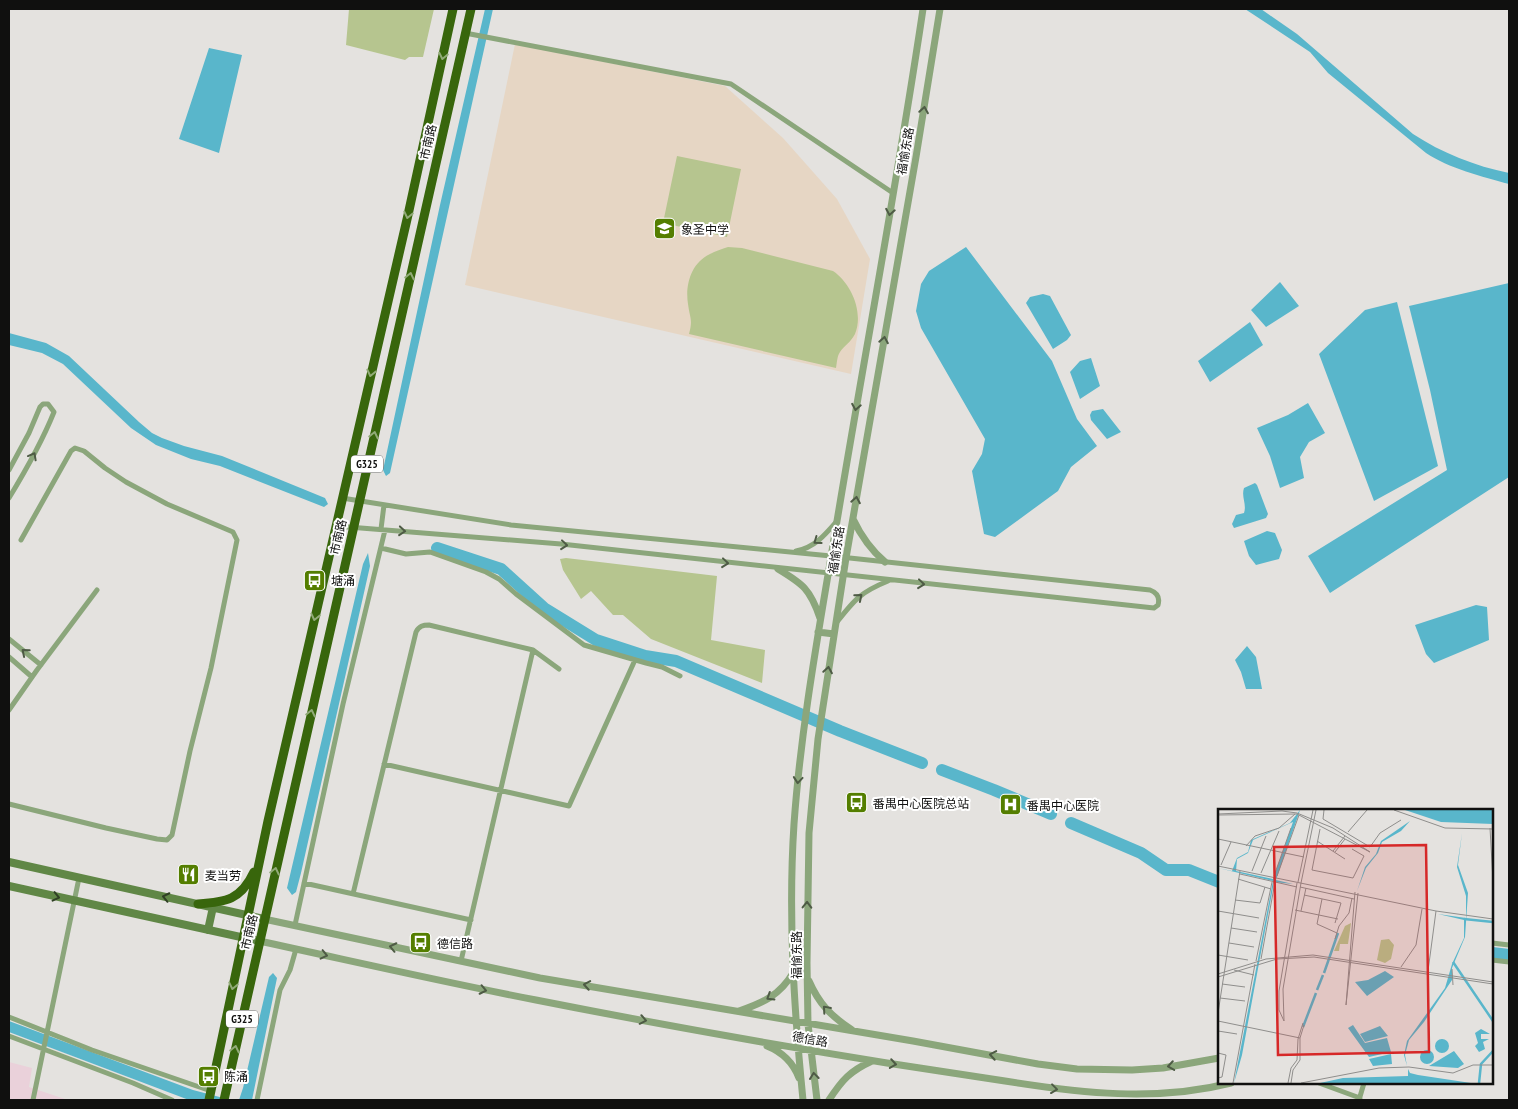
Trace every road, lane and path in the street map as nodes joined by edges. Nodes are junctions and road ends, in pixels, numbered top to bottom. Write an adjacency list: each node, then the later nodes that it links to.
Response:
1 (453, 9): 8 (highway, 市南路 / G325, one-way to 8)
2 (471, 9): 5 (highway, 市南路 / G325)
3 (923, 9): 6 (street, 福愉东路)
4 (940, 9): 14 (street, 福愉东路, one-way to 4)
5 (465, 33): 6 (street); 9 (highway, 市南路 / G325, one-way to 5)
6 (893, 193): 15 (street, 福愉东路, one-way to 15)
7 (9, 470): 10 (street, one-way to 7)
8 (348, 473): 9 (highway); 11 (highway, 市南路 / G325)
9 (364, 476): 12 (highway, 市南路 / G325)
10 (9, 498)
11 (342, 498): 12 (street); 16 (highway, 市南路 / G325)
12 (359, 501): 13 (street); 17 (highway, 市南路 / G325)
13 (384, 506): 18 (street); 23 (street)
14 (853, 518): 25 (street, 福愉东路); 26 (street)
15 (837, 521): 23 (street, one-way to 23); 24 (street, 福愉东路)
16 (336, 526): 17 (street); 20 (highway, 市南路 / G325)
17 (353, 527): 18 (street); 22 (highway, 市南路 / G325)
18 (383, 529): 21 (street); 27 (street, one-way to 27)
19 (21, 540): 47 (street)
20 (330, 548): 22 (highway); 48 (highway, 市南路 / G325, one-way to 48)
21 (381, 548): 39 (street); 51 (street)
22 (347, 552): 58 (highway, 市南路 / G325, one-way to 22)
23 (792, 552): 24 (street)
24 (831, 556): 25 (street); 28 (street, 福愉东路)
25 (846, 558): 26 (street); 29 (street, 福愉东路)
26 (885, 562): 30 (street, one-way to 26)
27 (778, 568): 28 (street); 32 (street)
28 (828, 574): 29 (street); 32 (street, 福愉东路)
29 (844, 575): 30 (street); 33 (street, 福愉东路)
30 (889, 580): 33 (street, one-way to 30)
31 (97, 590): 40 (street)
32 (820, 620): 34 (street, 福愉东路)
33 (835, 624): 35 (street, 福愉东路)
34 (818, 632): 35 (street); 70 (street, 福愉东路, one-way to 70)
35 (834, 634): 71 (street, 福愉东路, one-way to 35)
36 (9, 638): 40 (street, one-way to 36)
37 (533, 650): 41 (street); 45 (street); 46 (street)
38 (9, 657): 42 (street)
39 (635, 660): 43 (street); 46 (street)
40 (40, 665): 42 (street)
41 (559, 669)
42 (32, 676): 44 (street)
43 (680, 676)
44 (9, 710)
45 (384, 764): 46 (street); 53 (street)
46 (500, 792): 59 (street)
47 (9, 804)
48 (260, 861): 55 (highway); 57 (highway, 市南路 / G325)
49 (9, 862): 50 (main road, 德信路)
50 (79, 878): 54 (street); 55 (main road, 德信路, one-way to 50)
51 (304, 883): 53 (street); 60 (street)
52 (9, 886): 54 (main road, 德信路, one-way to 54)
53 (353, 894): 59 (street)
54 (75, 901): 61 (main road, 德信路); 77 (street)
55 (198, 904): 56 (main road, 德信路)
56 (212, 907): 57 (main road, 德信路); 61 (main road)
57 (248, 915): 58 (main road, 德信路); 62 (highway, 市南路 / G325)
58 (264, 919): 60 (street, 德信路); 63 (highway, 市南路 / G325)
59 (471, 920): 68 (street)
60 (295, 925): 68 (street, 德信路, one-way to 60)
61 (208, 930): 62 (main road, 德信路)
62 (243, 938): 63 (main road, 德信路); 89 (highway, 市南路 / G325, one-way to 89)
63 (259, 941): 66 (street, 德信路); 90 (highway, 市南路 / G325, one-way to 63)
64 (1493, 943): 65 (street)
65 (1509, 945)
66 (296, 949): 79 (street, 德信路, one-way to 79); 94 (street)
67 (1493, 960): 69 (street)
68 (461, 962): 72 (street, 德信路, one-way to 68)
69 (1509, 962)
70 (794, 972): 72 (street, one-way to 72); 74 (street, 福愉东路)
71 (807, 978): 75 (street, 福愉东路); 76 (street, one-way to 71)
72 (738, 1012): 74 (street, 德信路)
73 (9, 1017): 77 (street)
74 (795, 1021): 75 (street, 德信路); 81 (street, 福愉东路)
75 (808, 1024): 76 (street, 德信路); 82 (street, 福愉东路)
76 (854, 1031): 83 (street, 德信路, one-way to 76)
77 (48, 1033): 80 (street); 89 (street)
78 (9, 1036): 80 (street)
79 (756, 1042): 81 (street, 德信路); 85 (street)
80 (45, 1048): 92 (street); 93 (street)
81 (798, 1048): 82 (street, 德信路); 85 (street, 福愉东路)
82 (811, 1051): 84 (street, 德信路); 96 (street, 福愉东路, one-way to 82)
83 (1218, 1058)
84 (873, 1061): 86 (street, 德信路, one-way to 86); 97 (street)
85 (801, 1082): 95 (street, 福愉东路)
86 (1225, 1084)
87 (1322, 1084): 91 (street)
88 (1364, 1084): 91 (street)
89 (210, 1095)
90 (224, 1098)
91 (1359, 1099)
92 (33, 1100)
93 (172, 1100)
94 (257, 1100)
95 (803, 1100)
96 (817, 1100)
97 (830, 1100)

